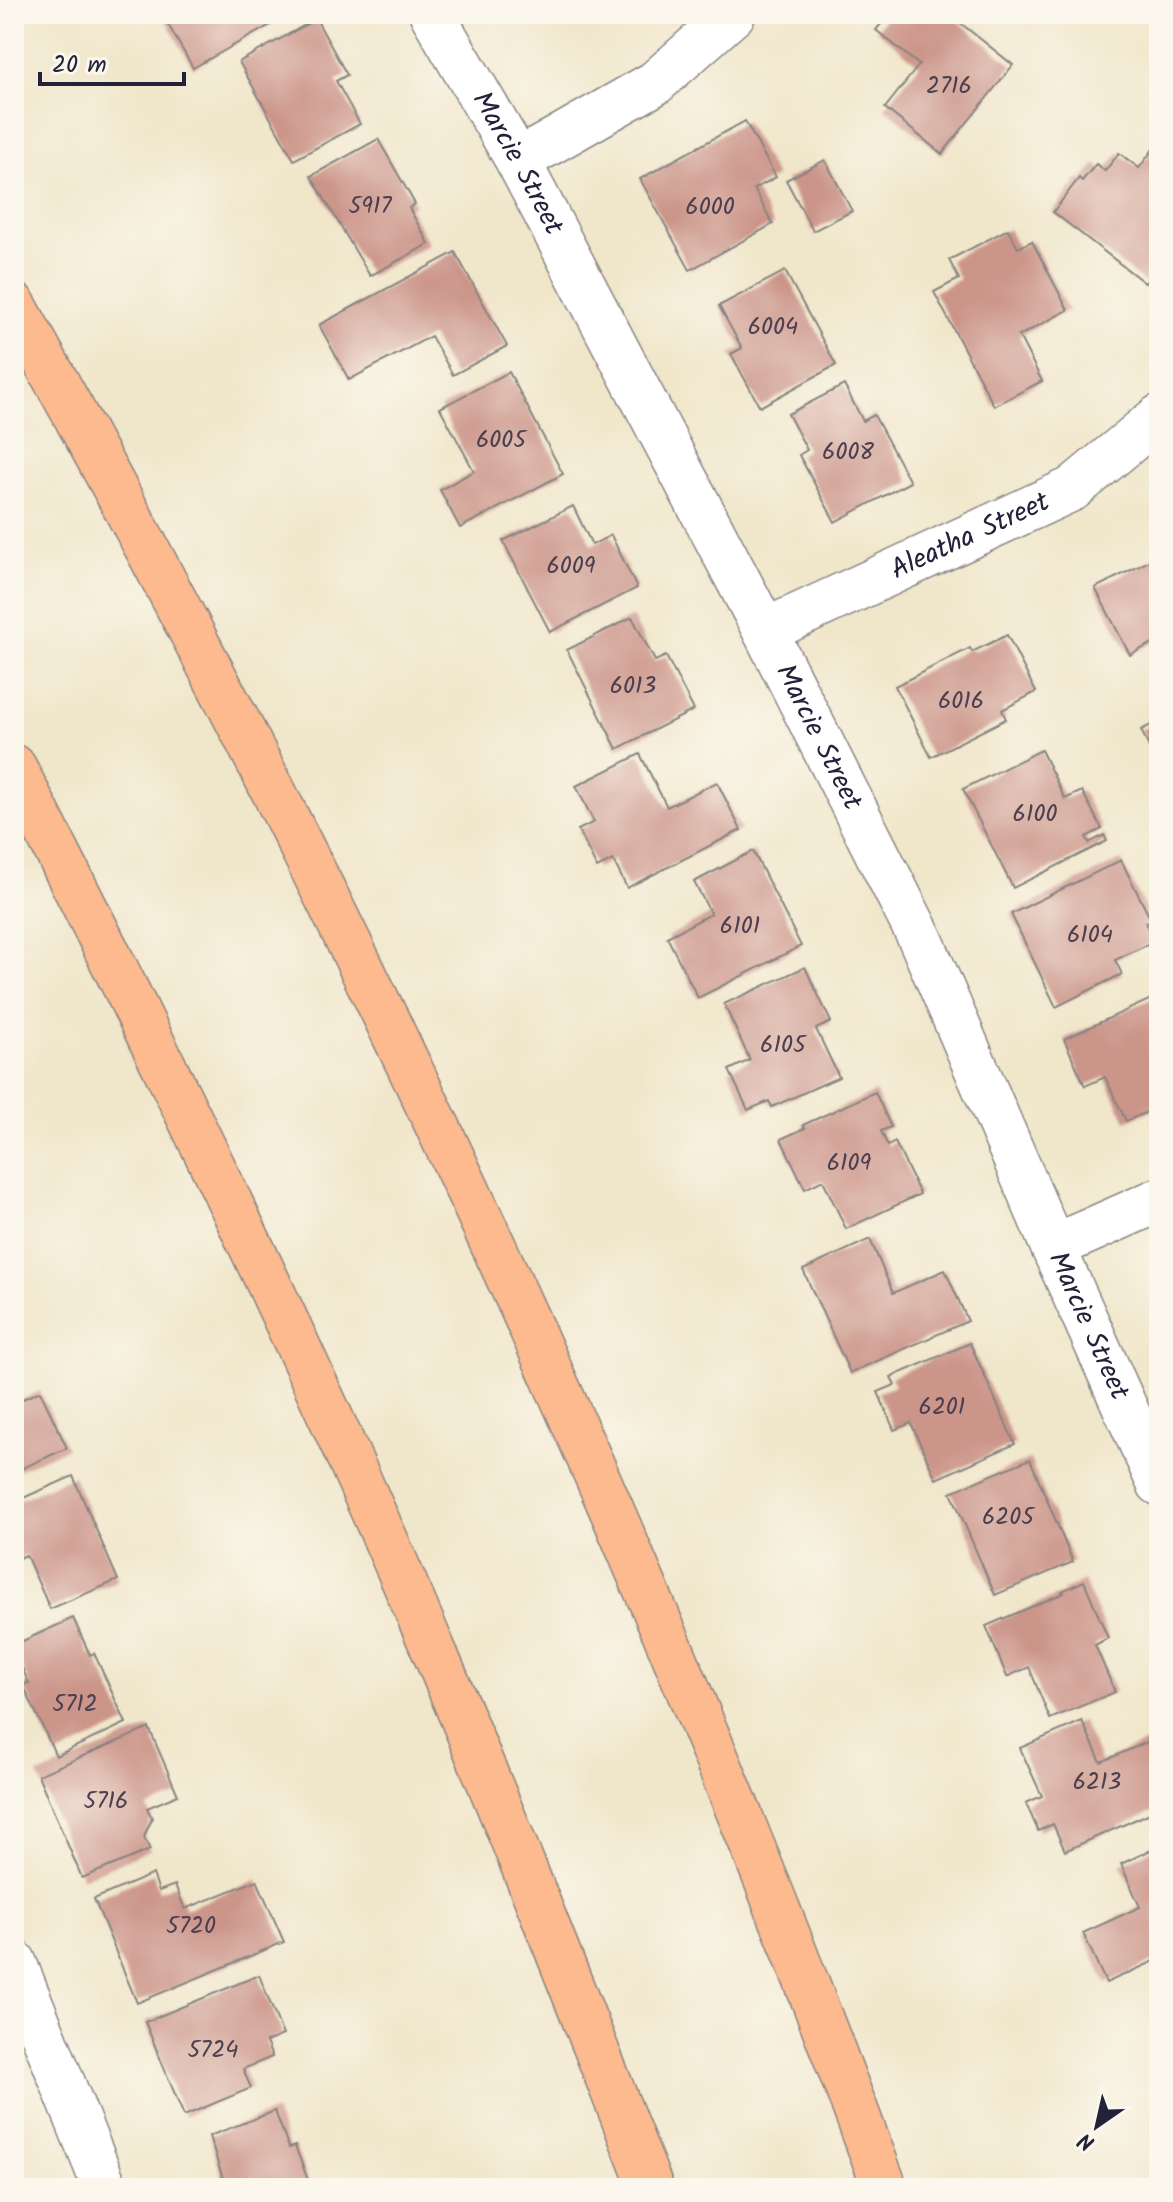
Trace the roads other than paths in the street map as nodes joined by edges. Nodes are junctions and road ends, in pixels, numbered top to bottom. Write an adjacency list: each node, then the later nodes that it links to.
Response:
1 (432, 14): 3 (street, Marcie Street)
2 (733, 14): 3 (street)
3 (518, 161): 6 (street, Marcie Street)
4 (14, 305): 12 (highway)
5 (1159, 417): 6 (street, Aleatha Street)
6 (765, 631): 9 (street, Marcie Street)
7 (14, 767): 14 (highway)
8 (1159, 1200): 9 (street)
9 (1053, 1247): 10 (street, Marcie Street)
10 (1159, 1483)
11 (14, 1962): 13 (street)
12 (814, 1998): 15 (highway); 16 (highway)
13 (105, 2188)
14 (651, 2188)
15 (885, 2188)
16 (899, 2188)

